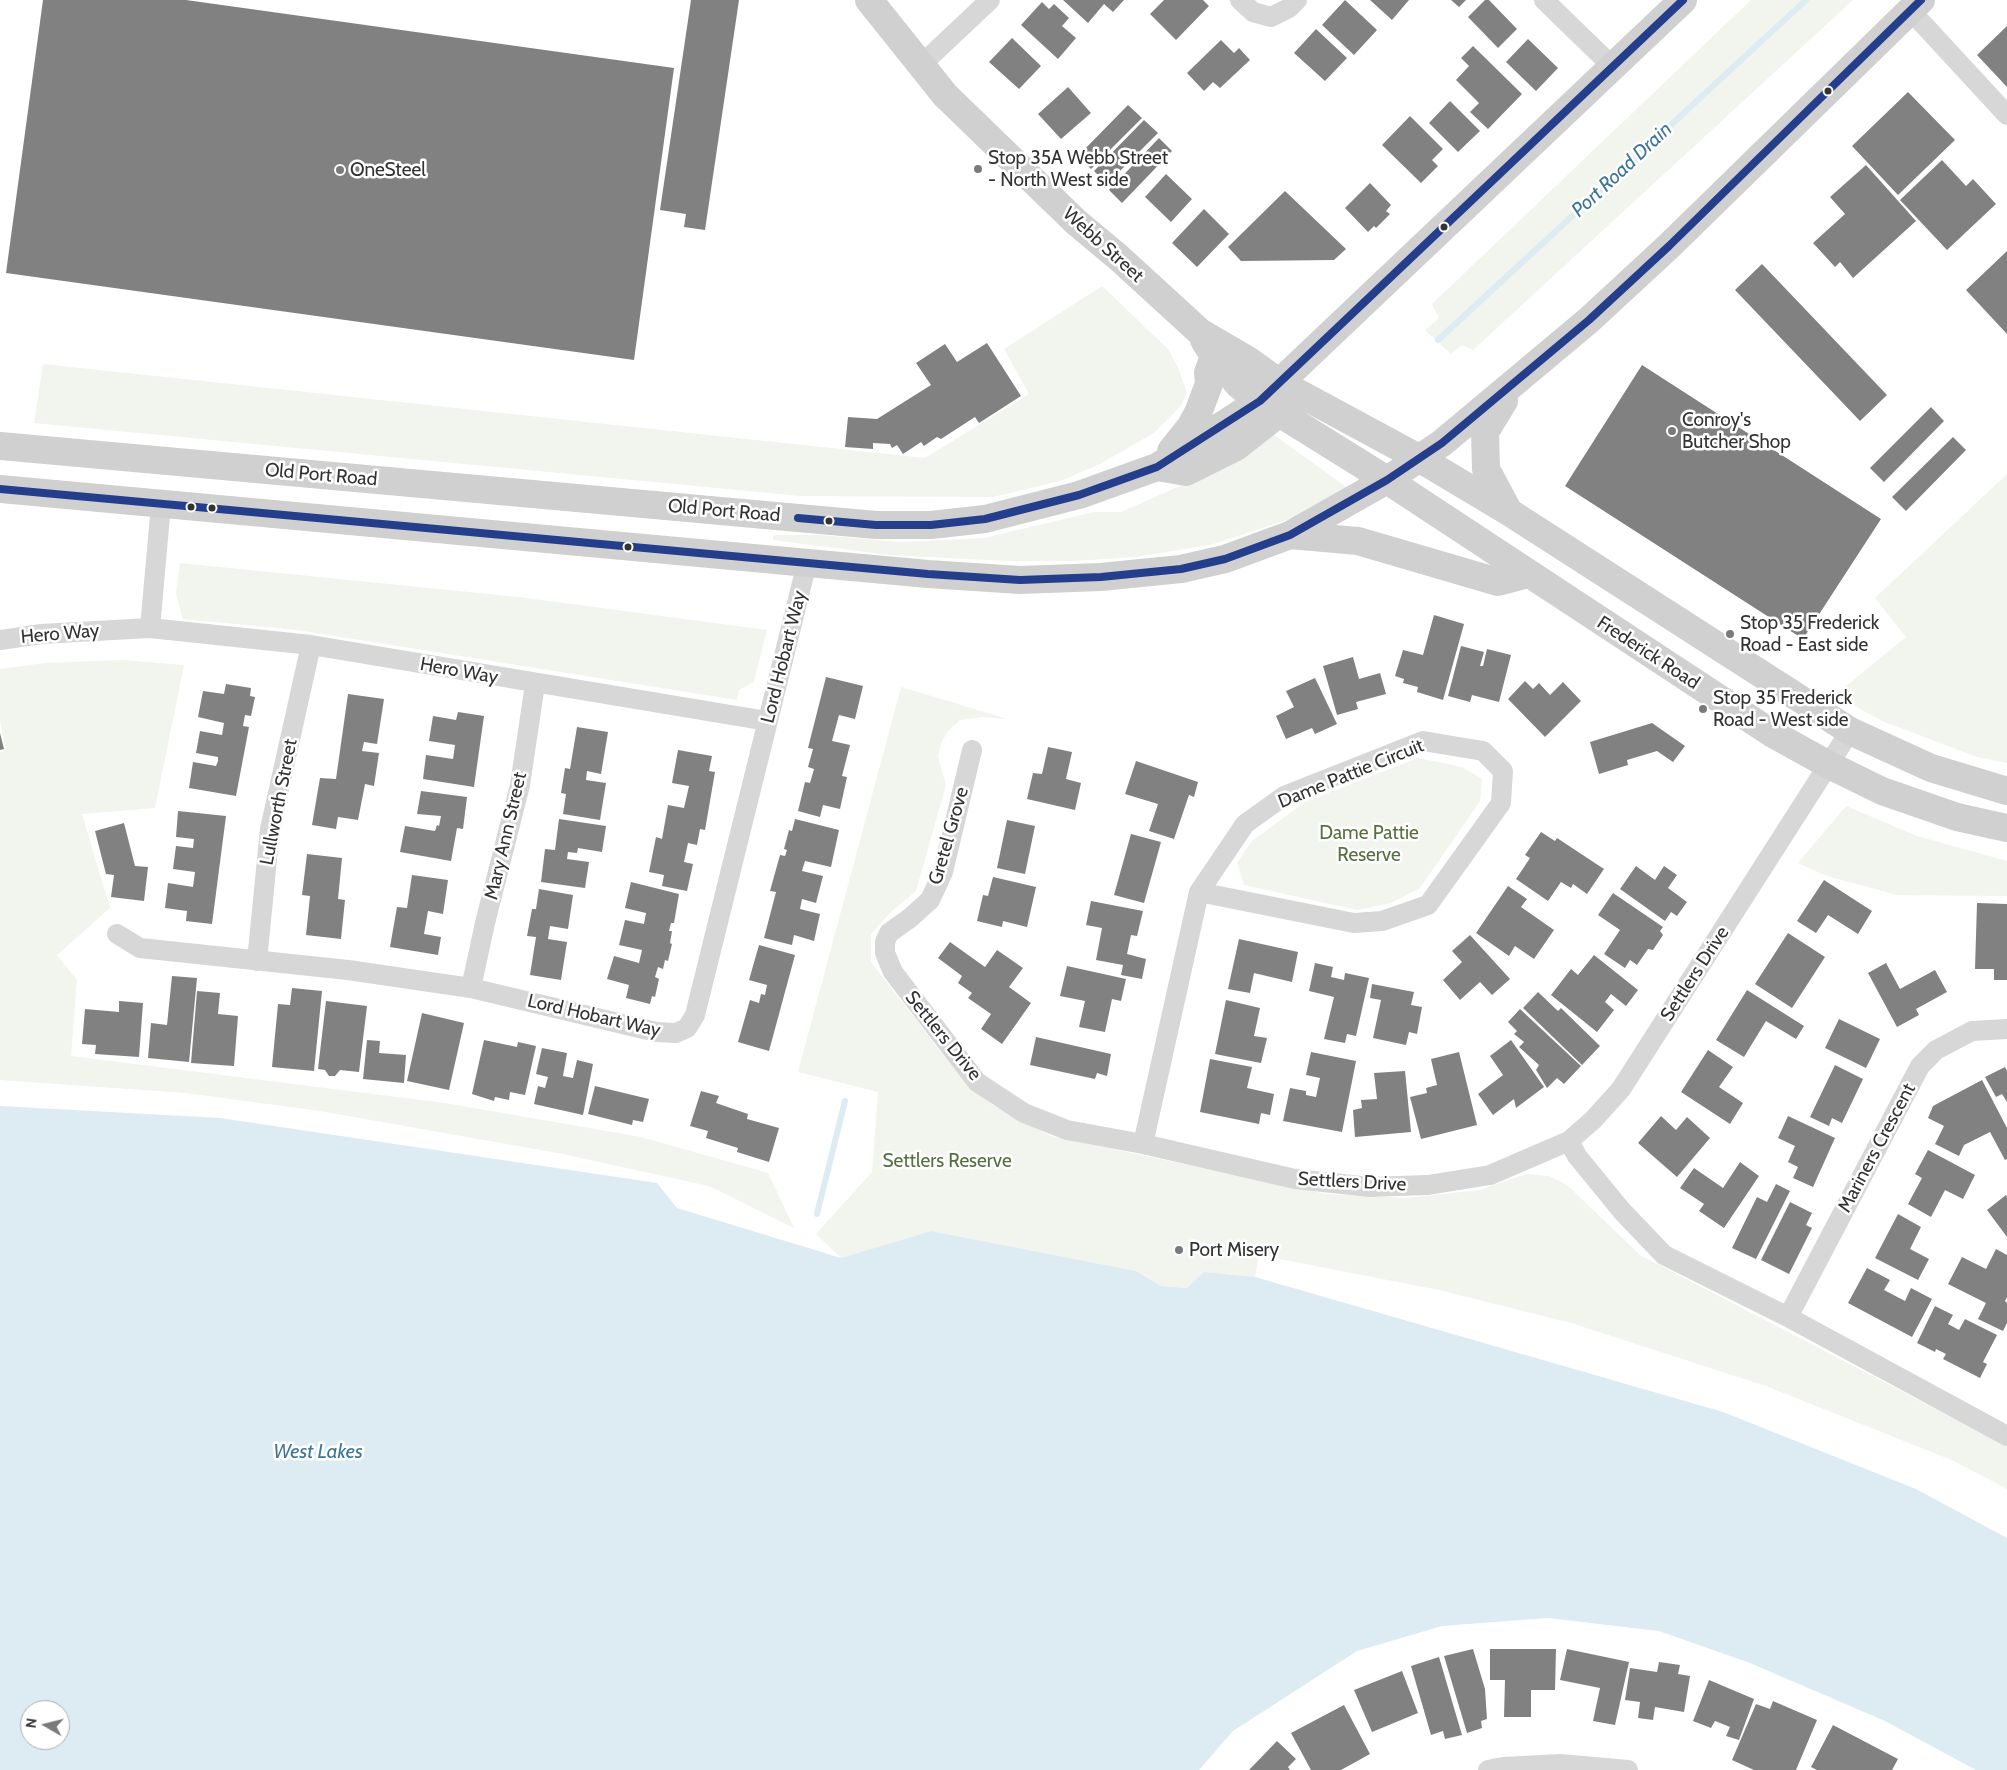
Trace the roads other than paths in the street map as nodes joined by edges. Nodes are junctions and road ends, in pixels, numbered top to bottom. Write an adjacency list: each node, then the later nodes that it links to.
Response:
1 (869, 0): 8 (main road, Webb Street)
2 (990, 0): 8 (street)
3 (1240, 0): 4 (street)
4 (1297, 0)
5 (1544, 0): 9 (street)
6 (1683, 0): 9 (main road, Old Port Road)
7 (1916, 5): 10 (street); 13 (main road)
8 (921, 65): 11 (main road, Webb Street)
9 (1612, 66): 14 (main road, Old Port Road)
10 (2007, 115)
11 (1200, 332): 12 (main road, Webb Street); 14 (main road, Webb Street)
12 (1214, 356): 15 (main road, Webb Street); 19 (main road)
13 (1516, 383): 17 (main road); 23 (main road)
14 (1291, 388): 15 (main road, Old Port Road); 17 (main road, Webb Street)
15 (1270, 407): 19 (main road, Old Port Road); 20 (main road, Webb Street)
16 (0, 446): 18 (main road, Old Port Road)
17 (1417, 457): 20 (main road); 23 (main road)
18 (164, 461): 19 (main road, Old Port Road); 22 (main road)
19 (1157, 467)
20 (1387, 480): 24 (main road); 26 (main road, Frederick Road)
21 (0, 489): 22 (main road)
22 (161, 505): 25 (main road); 27 (street)
23 (1509, 512): 32 (main road)
24 (1290, 535): 25 (main road); 26 (main road)
25 (808, 563): 31 (street, Lord Hobart Way)
26 (1528, 574): 34 (main road, Frederick Road)
27 (150, 628): 28 (street, Hero Way); 29 (street, Hero Way)
28 (0, 640)
29 (311, 645): 30 (street, Hero Way); 40 (street, Lullworth Street)
30 (535, 684): 31 (street, Hero Way); 41 (street, Mary Ann Street)
31 (767, 721): 41 (street, Lord Hobart Way)
32 (1850, 731): 34 (street, Settlers Drive); 35 (main road)
33 (972, 750): 38 (street, Gretel Grove)
34 (1829, 765): 36 (main road, Frederick Road); 43 (street, Settlers Drive)
35 (2007, 791)
36 (2007, 828)
37 (1199, 892): 37 (street, Dame Pattie Circuit); 44 (street, Dame Pattie Circuit)
38 (889, 933): 44 (street, Settlers Drive)
39 (117, 934): 40 (street, Lord Hobart Way)
40 (257, 961): 41 (street, Lord Hobart Way)
41 (471, 988)
42 (2007, 1029): 45 (street, Mariners Crescent)
43 (1569, 1141): 44 (street, Settlers Drive); 45 (street)
44 (1143, 1144)
45 (1788, 1317): 46 (street)
46 (2006, 1432)
47 (1488, 1770): 48 (street)
48 (1628, 1770)

